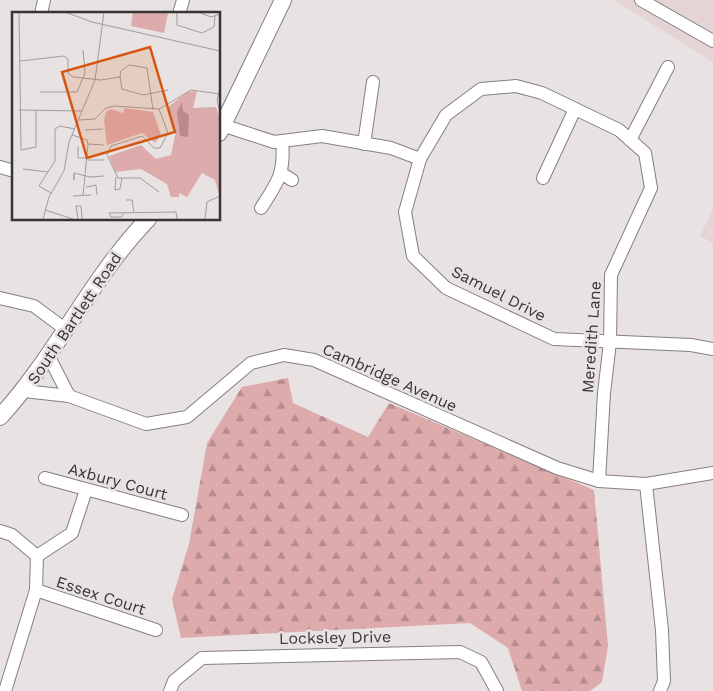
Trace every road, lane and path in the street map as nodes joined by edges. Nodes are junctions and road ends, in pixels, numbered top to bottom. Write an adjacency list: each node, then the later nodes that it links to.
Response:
1 (283, 0): 7 (main road)
2 (641, 0): 3 (street)
3 (713, 41)
4 (668, 67): 8 (street)
5 (373, 82): 10 (street)
6 (575, 108): 8 (street, Meredith Lane); 11 (street, Meredith Lane); 12 (street)
7 (220, 128): 9 (street)
8 (630, 140): 17 (street, Meredith Lane)
9 (282, 141): 10 (street); 13 (street)
10 (364, 144): 11 (street)
11 (420, 159): 17 (street, Samuel Drive)
12 (543, 178)
13 (268, 205)
14 (147, 220): 16 (main road, South Bartlett Road)
15 (0, 298): 16 (street)
16 (66, 329): 19 (main road, South Bartlett Road)
17 (610, 342): 18 (street, Samuel Drive); 25 (street, Meredith Lane)
18 (713, 349)
19 (48, 355): 20 (main road, South Bartlett Road); 21 (street)
20 (24, 391): 21 (street, Cambridge Avenue); 22 (main road, South Bartlett Road)
21 (69, 396): 25 (street, Cambridge Avenue)
22 (0, 417)
23 (713, 473): 26 (street, Cambridge Avenue)
24 (45, 478): 27 (street, Axbury Court)
25 (599, 480): 26 (street, Cambridge Avenue)
26 (646, 484): 36 (street)
27 (86, 490): 28 (street, Axbury Court); 30 (street)
28 (182, 515)
29 (0, 531): 30 (street)
30 (37, 556): 31 (street)
31 (36, 590): 32 (street, Essex Court); 33 (street)
32 (156, 630)
33 (5, 691)
34 (170, 691): 35 (street, Locksley Drive)
35 (497, 691)
36 (660, 691)

